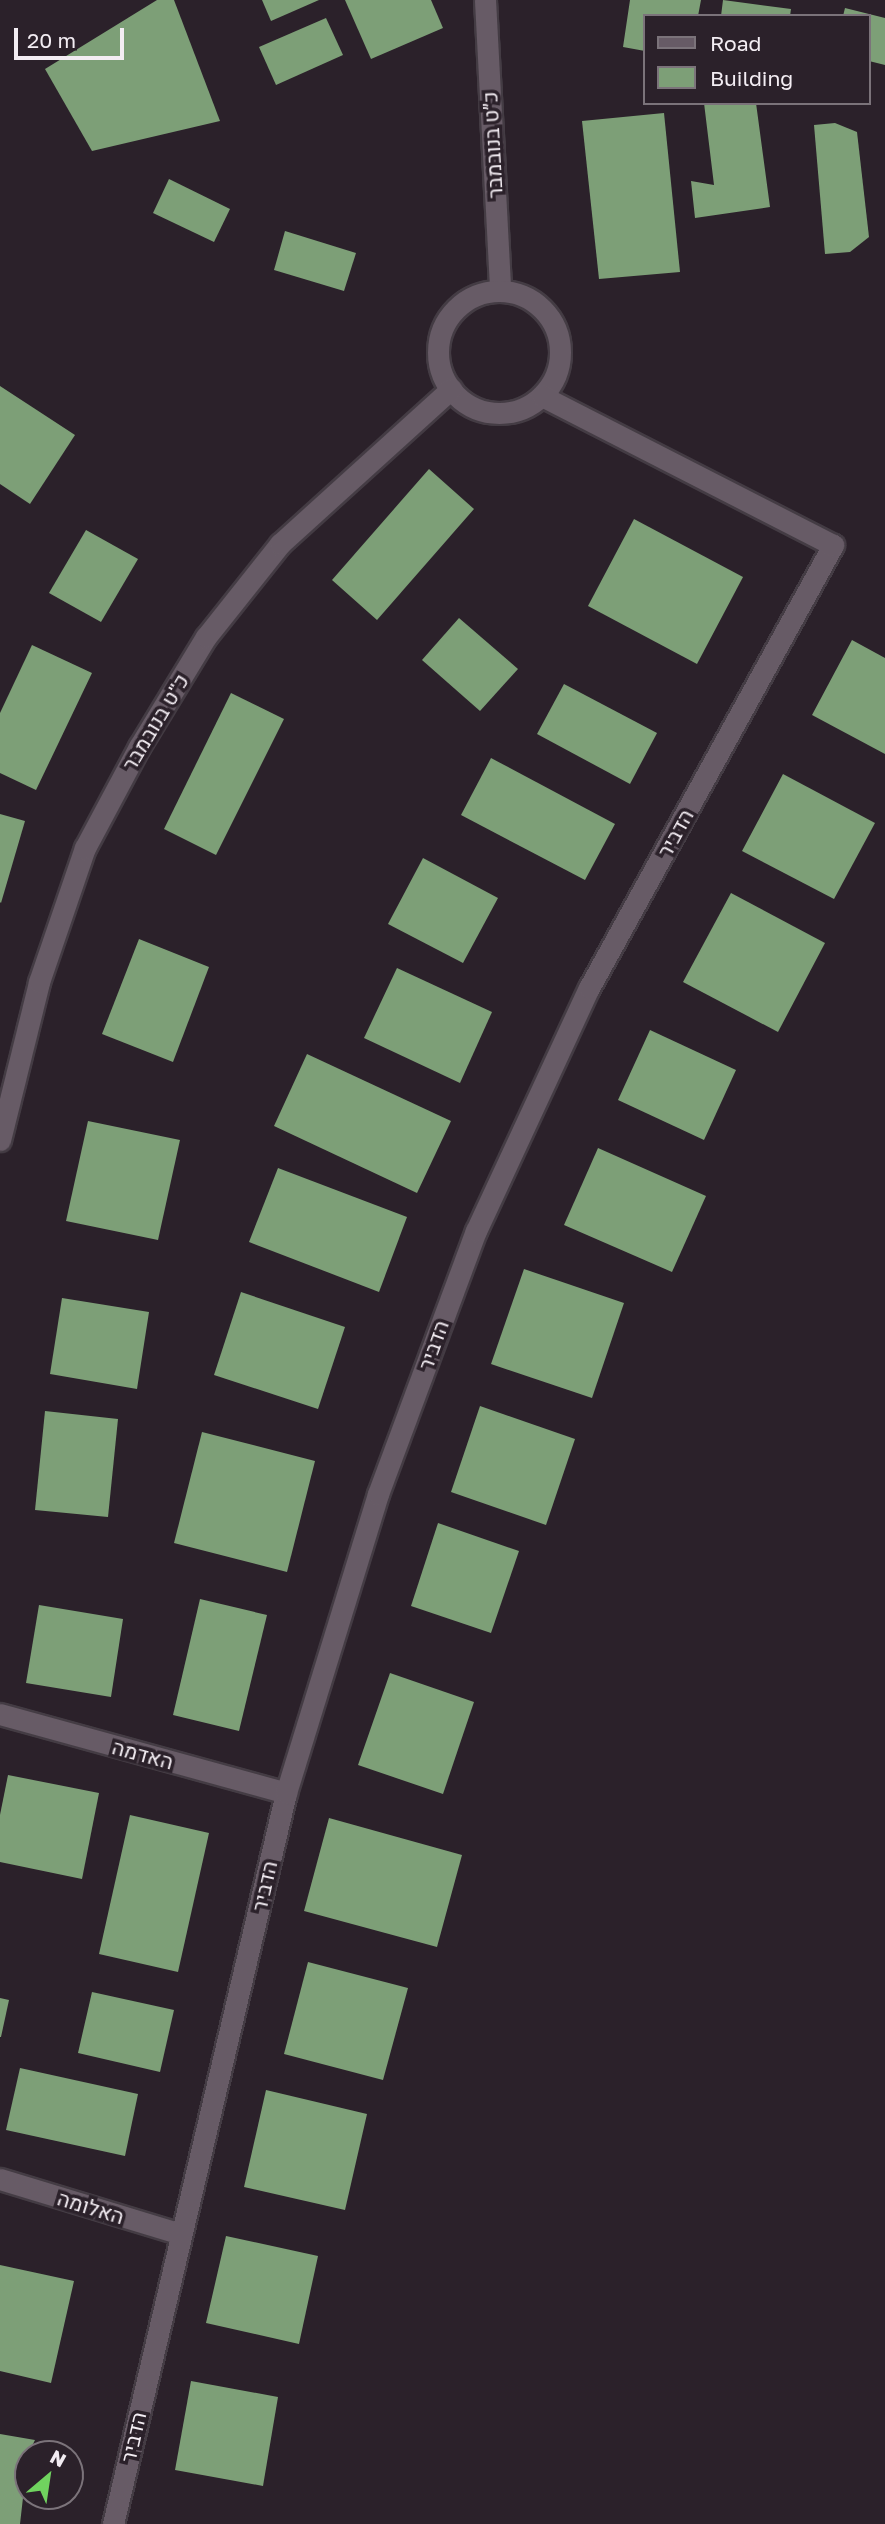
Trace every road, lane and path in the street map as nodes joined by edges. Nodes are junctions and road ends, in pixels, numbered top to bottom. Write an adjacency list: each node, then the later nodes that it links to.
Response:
1 (485, 0): 2 (street, כ״ט בנובמבר)
2 (500, 290): 3 (street); 4 (street)
3 (451, 389): 4 (street); 5 (street, כ"ט בנובמבר)
4 (542, 396): 7 (street, הדביר)
5 (0, 1140)
6 (0, 1714): 7 (street, האדמה)
7 (286, 1793): 9 (street, הדביר)
8 (0, 2179): 9 (street, האלומה)
9 (181, 2234): 10 (street, הדביר)
10 (113, 2524)

